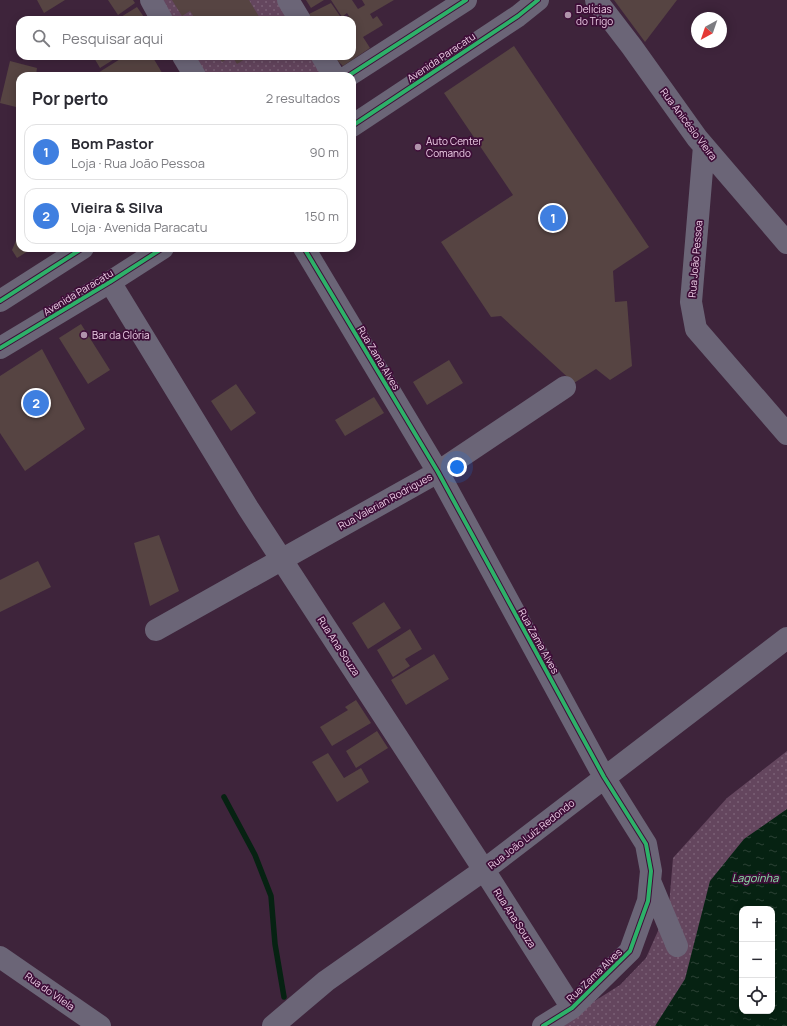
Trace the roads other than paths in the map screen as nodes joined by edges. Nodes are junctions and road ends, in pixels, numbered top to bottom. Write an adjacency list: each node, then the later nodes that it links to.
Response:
1 (151, 0): 6 (street)
2 (288, 0): 7 (street)
3 (466, 0): 12 (street)
4 (538, 0): 13 (street, Avenida Paracatu)
5 (596, 0): 14 (street, Rua Anicésio Vieira)
6 (160, 16)
7 (298, 16)
8 (185, 60): 10 (street)
9 (324, 60): 11 (street)
10 (193, 72)
11 (332, 72)
12 (354, 72)
13 (356, 123)
14 (704, 146): 15 (street, Rua Anicésio Vieira); 23 (street, Rua João Pessoa)
15 (787, 243)
16 (77, 252): 20 (street)
17 (157, 252): 19 (street, Avenida Paracatu)
18 (306, 252): 24 (street, Rua Zama Alves)
19 (110, 282): 21 (street, Avenida Paracatu); 25 (street, Rua Ana Souza)
20 (0, 301)
21 (0, 348)
22 (565, 387): 24 (street, Rua Valerian Rodrigues)
23 (787, 434)
24 (438, 472): 25 (street, Rua Valerian Rodrigues); 28 (street, Rua Zama Alves)
25 (282, 559): 26 (street, Rua Valerian Rodrigues); 29 (street, Rua Ana Souza)
26 (156, 630)
27 (787, 638): 28 (street, Rua João Luiz Redondo)
28 (604, 777): 29 (street, Rua João Luiz Redondo); 30 (street, Rua Zama Alves)
29 (484, 870): 33 (street, Rua Ana Souza); 35 (street, Rua João Luiz Redondo)
30 (650, 881): 31 (street); 33 (street, Rua Zama Alves)
31 (677, 946)
32 (0, 957): 34 (street, Rua do Vilela)
33 (572, 1008): 36 (street, Rua Zama Alves)
34 (100, 1026)
35 (273, 1026)
36 (542, 1026)

